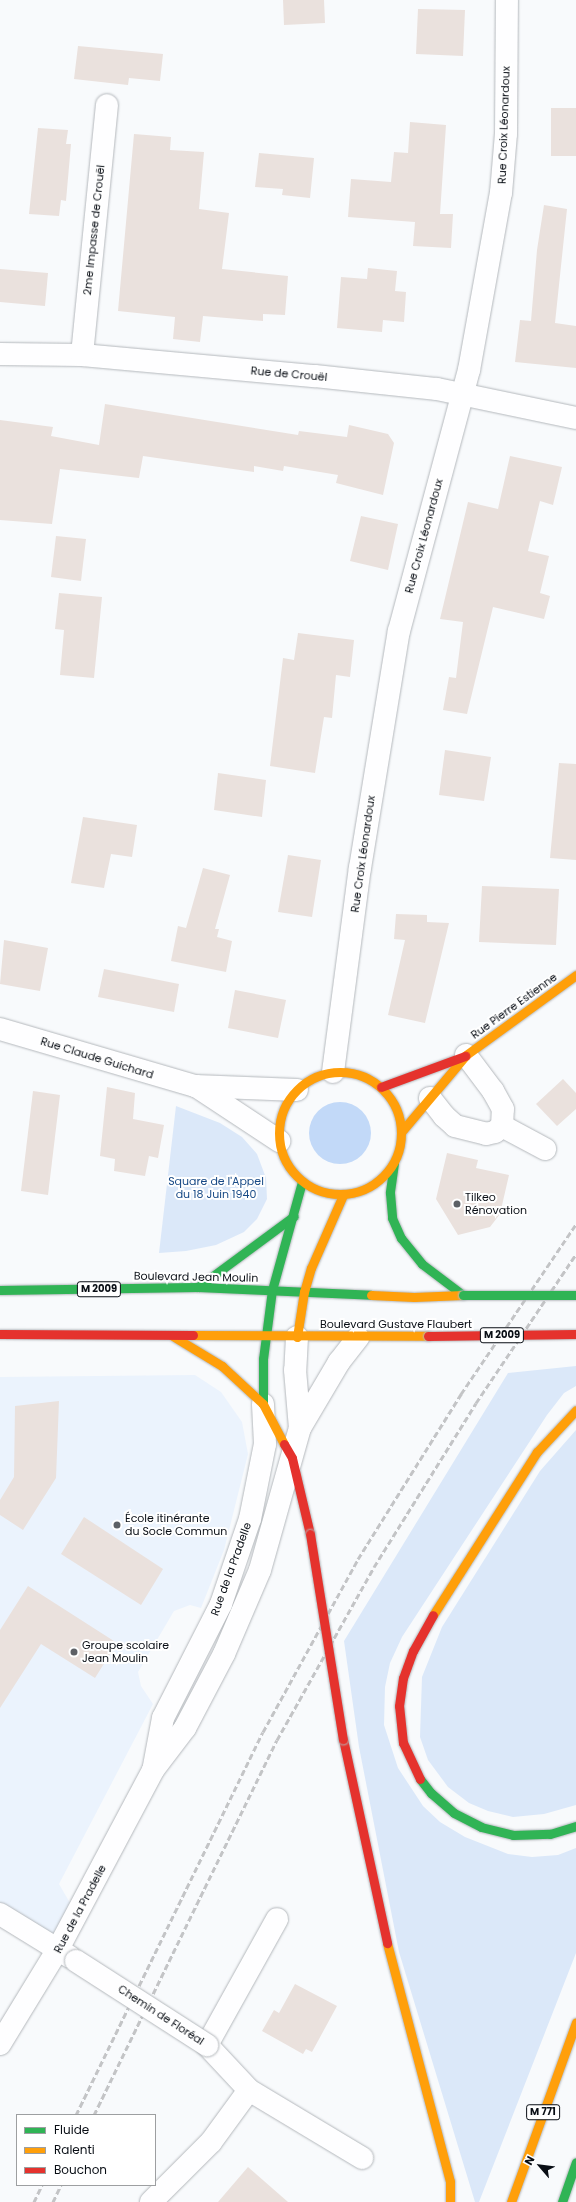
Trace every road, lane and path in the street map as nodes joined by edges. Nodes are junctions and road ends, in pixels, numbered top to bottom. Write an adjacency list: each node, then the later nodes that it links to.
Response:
1 (507, 0): 5 (street, Rue Croix Léonardoux)
2 (106, 105): 4 (street, 2me Impasse de Crouël)
3 (0, 354): 4 (street, Rue de Crouël)
4 (82, 355): 5 (street, Rue de Crouël)
5 (463, 394): 6 (street, Rue de Crouël); 10 (street, Rue Croix Léonardoux)
6 (576, 418)
7 (576, 975): 9 (main road, Rue Pierre Estienne)
8 (0, 1029): 11 (street, Rue Claude Guichard)
9 (466, 1055): 12 (main road, Rue Pierre Estienne); 14 (main road, Rue Pierre Estienne); 15 (street)
10 (333, 1072): 12 (main road); 13 (main road)
11 (195, 1086): 13 (street, Rue Claude Guichard); 17 (street, Rue Claude Guichard)
12 (381, 1087): 16 (main road)
13 (297, 1090): 17 (main road)
14 (430, 1098): 15 (street); 16 (main road, Rue Pierre Estienne)
15 (502, 1126): 18 (street)
16 (402, 1132): 19 (main road)
17 (279, 1141): 20 (main road)
18 (545, 1149)
19 (394, 1163): 21 (main road); 28 (main road)
20 (302, 1182): 21 (main road); 22 (main road)
21 (343, 1195): 26 (main road)
22 (294, 1216): 23 (main road); 25 (main road)
23 (198, 1287): 24 (main road, Boulevard Jean Moulin / M 2009); 25 (main road, Boulevard Jean Moulin / M 2009)
24 (0, 1290)
25 (272, 1290): 26 (main road, M 2009); 32 (main road)
26 (304, 1292): 28 (main road, M 2009); 33 (main road)
27 (576, 1295): 28 (main road, M 2009, bridge)
28 (463, 1296)
29 (0, 1334): 31 (main road, M 2009)
30 (576, 1334): 34 (main road, Boulevard Gustave Flaubert / M 2009, bridge)
31 (171, 1335): 32 (main road, M 2009); 35 (main road)
32 (265, 1336): 33 (main road, Boulevard Gustave Flaubert / M 2009); 35 (main road)
33 (297, 1337): 34 (main road, Boulevard Gustave Flaubert / M 2009); 37 (street)
34 (358, 1338): 37 (street)
35 (263, 1404): 38 (main road); 39 (street, Rue de la Pradelle)
36 (576, 1410): 40 (main road)
37 (300, 1428): 38 (street, Rue de la Pradelle)
38 (292, 1458): 39 (street, Rue de la Pradelle); 51 (main road, bridge)
39 (153, 1770): 43 (street, Rue de la Pradelle)
40 (576, 1826)
41 (0, 1914): 43 (street, Chemin de Floréal)
42 (277, 1919): 46 (street)
43 (67, 1955): 45 (street, Rue de la Pradelle); 46 (street, Chemin de Floréal, bridge)
44 (576, 2022): 52 (main road, M 771)
45 (0, 2044)
46 (207, 2044): 47 (street, Chemin de Floréal)
47 (249, 2090): 48 (street, Chemin de Floréal); 50 (street)
48 (362, 2158)
49 (576, 2162): 53 (main road)
50 (151, 2202)
51 (450, 2202)
52 (511, 2202)
53 (562, 2202)

